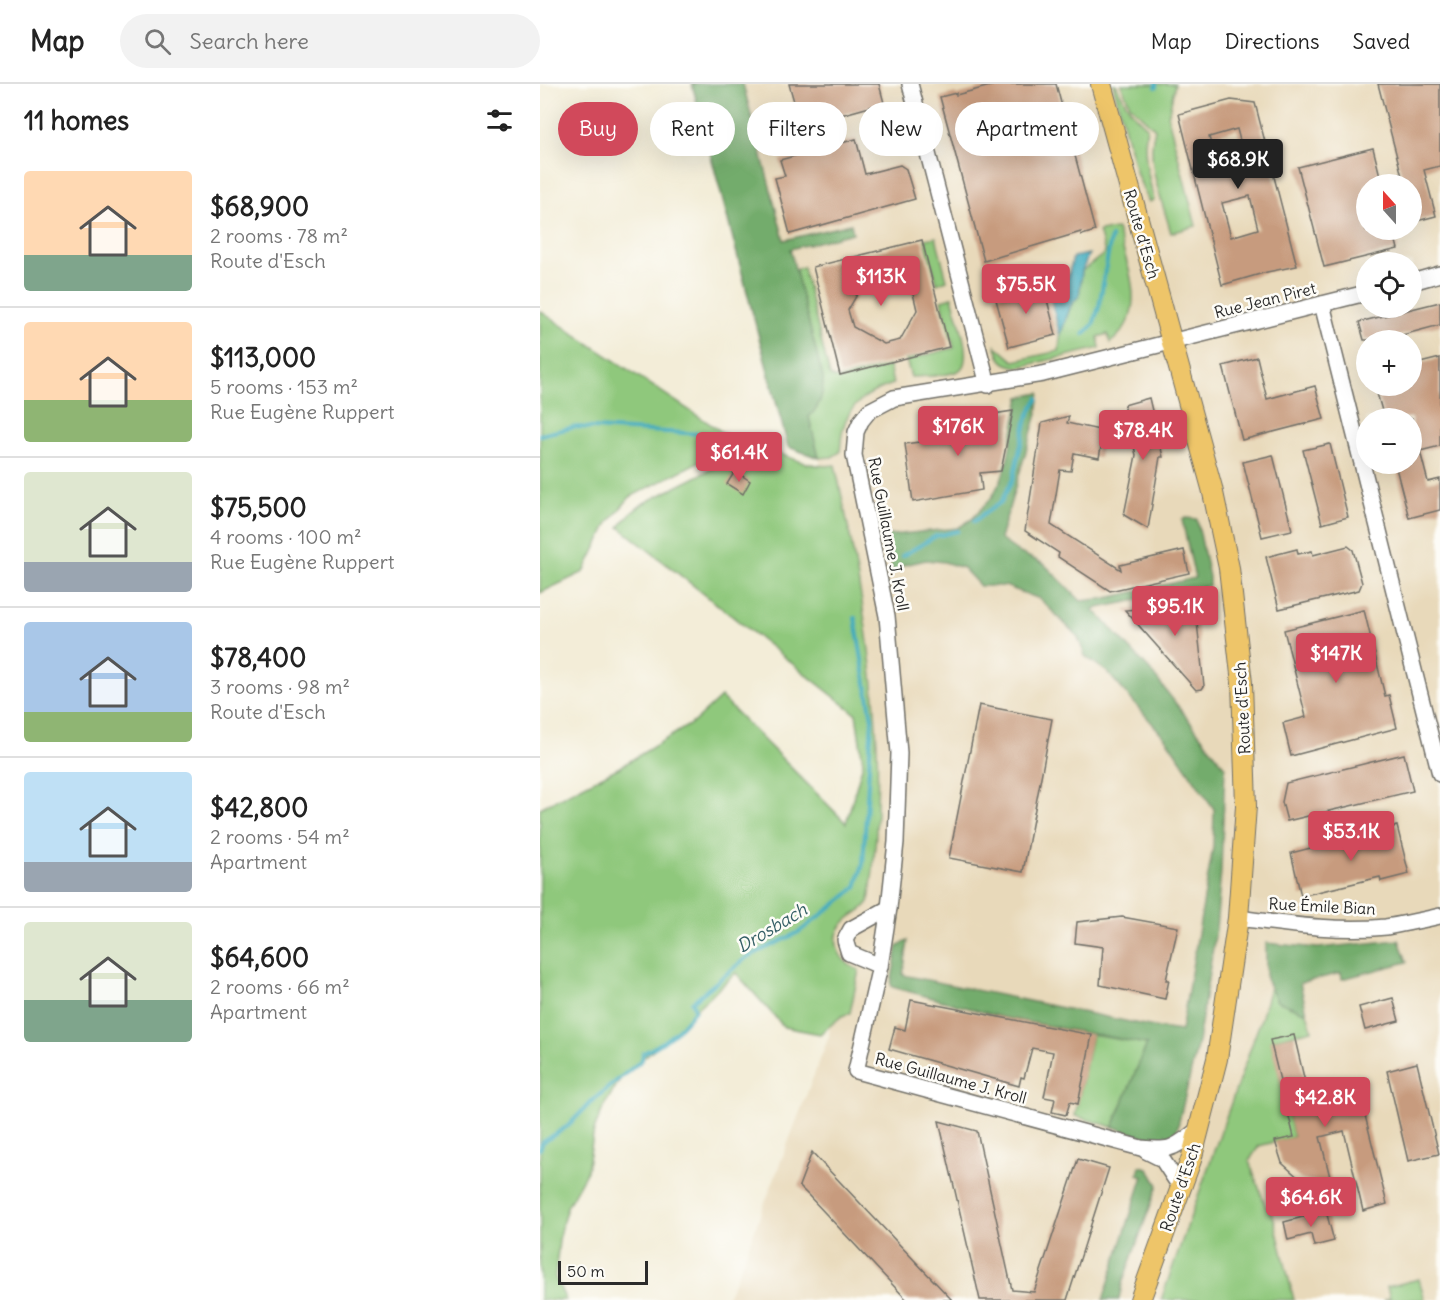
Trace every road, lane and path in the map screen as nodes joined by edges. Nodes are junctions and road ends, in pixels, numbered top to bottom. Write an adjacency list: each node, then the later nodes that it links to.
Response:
1 (910, 84): 8 (street)
2 (1101, 84): 7 (main road, Route d'Esch)
3 (1440, 274): 4 (street)
4 (1422, 279)
5 (1356, 296): 6 (street, Rue Jean Piret)
6 (1322, 304): 7 (street, Rue Jean Piret); 9 (street)
7 (1172, 342): 8 (street, Rue Guillaume J. Kroll); 12 (main road, Route d'Esch)
8 (988, 385): 10 (street, Rue Guillaume J. Kroll)
9 (1440, 774)
10 (889, 908): 13 (street, Rue Guillaume J. Kroll); 13 (street)
11 (1440, 916): 12 (street, Rue Émile Bian)
12 (1238, 918): 14 (main road, Route d'Esch)
13 (880, 966): 15 (street, Rue Guillaume J. Kroll)
14 (1199, 1129): 15 (street, Rue Guillaume J. Kroll); 16 (main road, Route d'Esch)
15 (1140, 1148): 16 (street, Rue Guillaume J. Kroll)
16 (1181, 1188): 17 (main road, Route d'Esch)
17 (1140, 1300)

